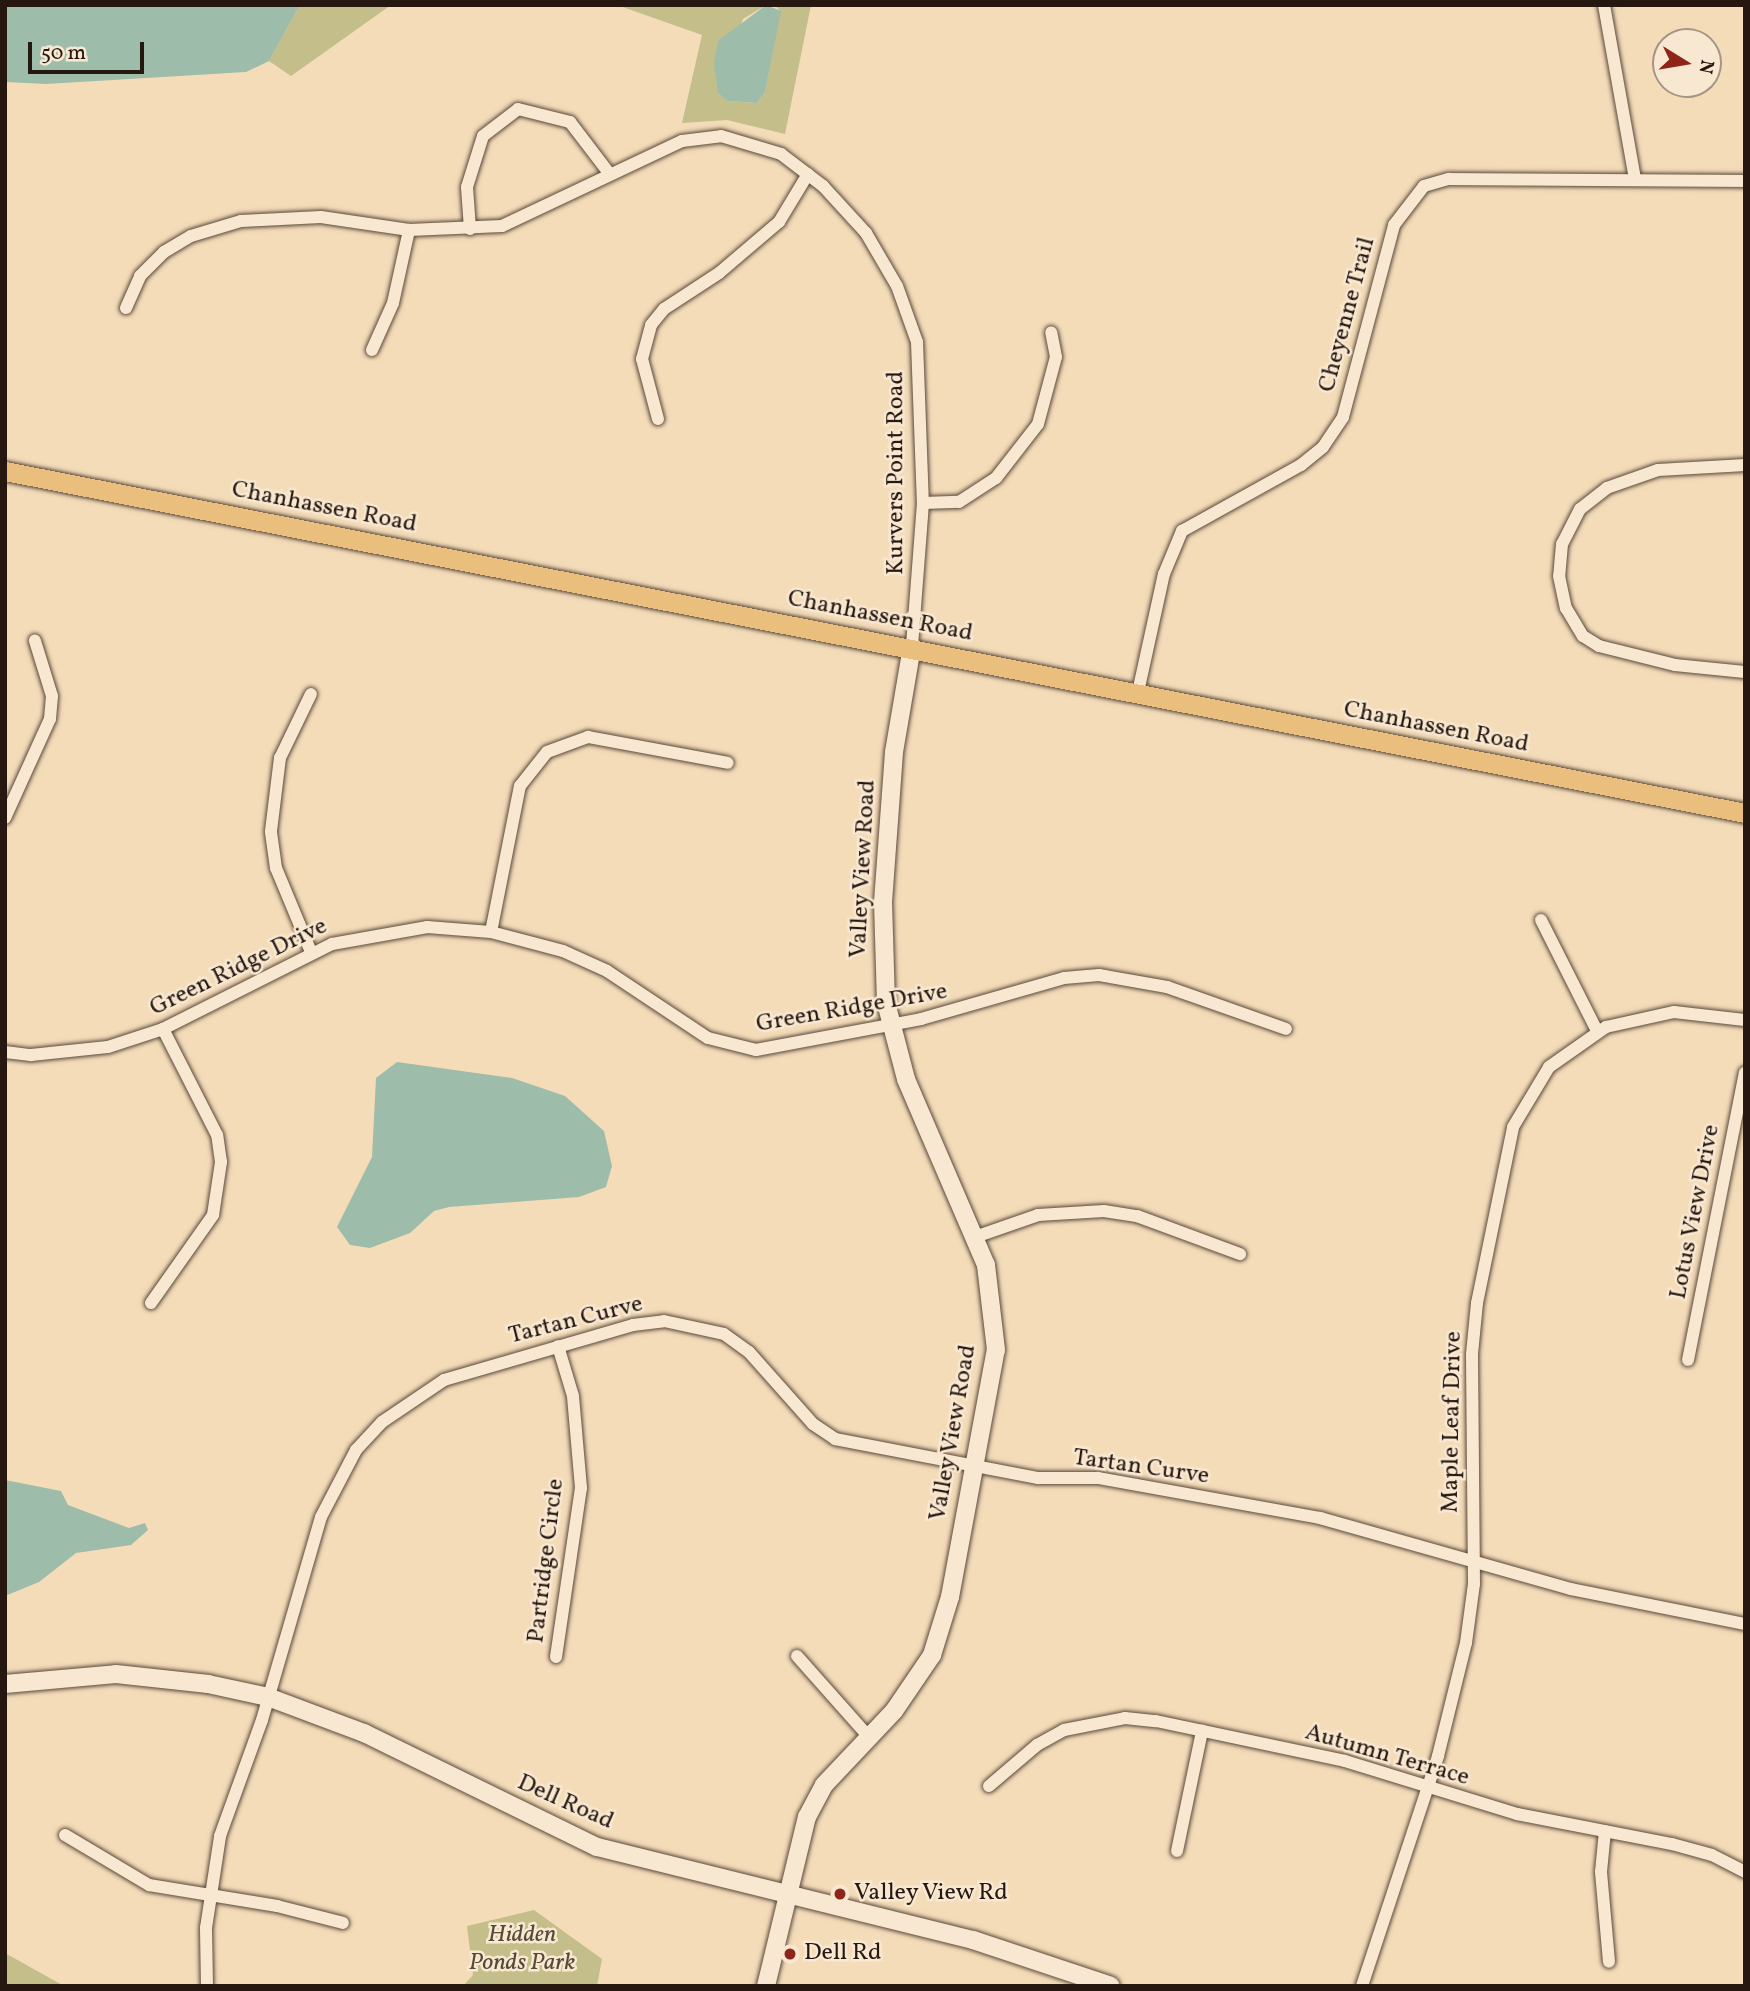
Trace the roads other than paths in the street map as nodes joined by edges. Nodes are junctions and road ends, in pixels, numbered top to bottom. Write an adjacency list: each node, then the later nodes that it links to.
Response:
1 (1604, 5): 4 (street)
2 (609, 173): 3 (street, Kurvers Point Road); 6 (street, Kurvers Point Road); 6 (street)
3 (808, 174): 11 (street); 14 (street, Kurvers Point Road)
4 (1635, 179): 5 (street, Cheyenne Trail); 18 (street, Cheyenne Trail)
5 (1745, 181)
6 (470, 229): 7 (street, Kurvers Point Road)
7 (409, 230): 8 (street, Kurvers Point Road); 10 (street)
8 (126, 308)
9 (1051, 332): 14 (street)
10 (372, 351)
11 (658, 419)
12 (1745, 466): 17 (street)
13 (5, 471): 16 (main road, Chanhassen Road)
14 (923, 503): 16 (street, Kurvers Point Road)
15 (35, 641): 22 (street)
16 (912, 647): 18 (main road, Chanhassen Road); 27 (street, Valley View Road)
17 (1745, 671)
18 (1138, 692): 21 (main road, Chanhassen Road)
19 (312, 694): 25 (street)
20 (728, 763): 24 (street)
21 (1745, 813)
22 (5, 818)
23 (1542, 920): 30 (street)
24 (491, 932): 25 (street, Green Ridge Drive); 27 (street, Green Ridge Drive)
25 (311, 952): 28 (street, Green Ridge Drive)
26 (1745, 1020): 30 (street, Maple Leaf Drive)
27 (892, 1026): 29 (street, Green Ridge Drive); 33 (street, Valley View Road)
28 (163, 1029): 31 (street, Green Ridge Drive); 35 (street)
29 (1286, 1029)
30 (1597, 1031): 39 (street, Maple Leaf Drive)
31 (5, 1052)
32 (1745, 1073): 37 (street, Lotus View Drive)
33 (975, 1237): 34 (street); 38 (street, Valley View Road)
34 (1240, 1254)
35 (151, 1303)
36 (558, 1346): 38 (street, Tartan Curve); 42 (street, Partridge Circle); 44 (street, Tartan Curve)
37 (1688, 1360)
38 (976, 1466): 39 (street, Tartan Curve); 46 (street, Valley View Road)
39 (1472, 1561): 40 (street, Tartan Curve); 48 (street, Maple Leaf Drive)
40 (1745, 1624)
41 (797, 1656): 46 (street)
42 (556, 1657)
43 (5, 1684): 44 (street, Dell Road)
44 (268, 1697): 53 (street, Dell Road); 54 (street, Tartan Curve)
45 (1202, 1731): 47 (street, Autumn Terrace); 48 (street, Autumn Terrace); 51 (street)
46 (868, 1735): 53 (street, Valley View Road)
47 (989, 1786)
48 (1428, 1789): 49 (street, Autumn Terrace); 60 (street, Maple Leaf Drive)
49 (1605, 1831): 52 (street, Autumn Terrace); 56 (street)
50 (65, 1835): 54 (street)
51 (1177, 1851)
52 (1745, 1872)
53 (787, 1894): 58 (street, Valley View Road); 59 (street, Dell Road)
54 (210, 1896): 55 (street); 57 (street, Tartan Curve)
55 (343, 1923)
56 (1609, 1962)
57 (207, 1986)
58 (766, 1986)
59 (1111, 1986)
60 (1362, 1986)

